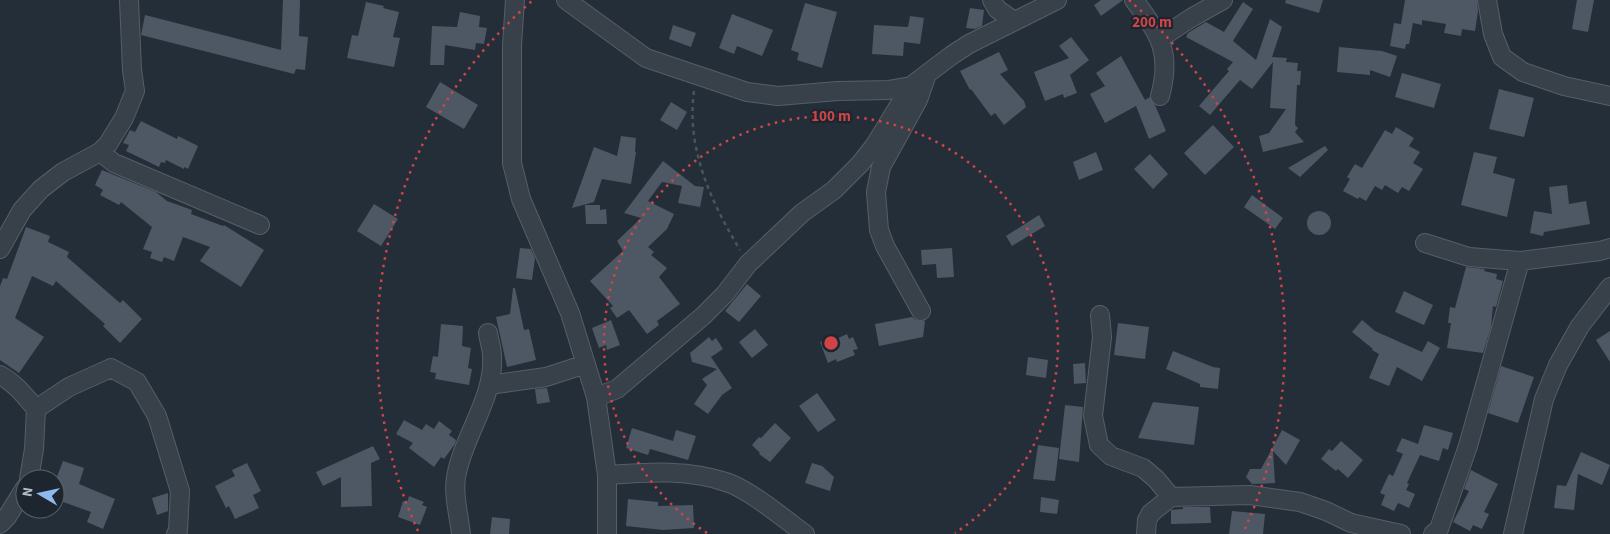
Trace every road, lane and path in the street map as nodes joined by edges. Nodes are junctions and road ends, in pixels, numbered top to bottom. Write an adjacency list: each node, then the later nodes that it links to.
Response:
1 (129, 0): 16 (street)
2 (515, 0): 27 (street)
3 (566, 0): 12 (street)
4 (992, 0): 9 (street)
5 (1057, 0): 9 (street)
6 (1134, 0): 10 (street)
7 (1223, 0): 10 (street)
8 (1487, 0): 15 (street)
9 (1014, 21): 11 (street)
10 (1159, 39): 14 (street)
11 (928, 73): 13 (street); 24 (street)
12 (696, 76): 13 (street); 22 (path)
13 (911, 86): 22 (street)
14 (1160, 96)
15 (1610, 96)
16 (100, 152): 17 (street); 20 (street)
17 (260, 225)
18 (1425, 243): 21 (street)
19 (1610, 248): 21 (street)
20 (0, 249)
21 (1520, 260): 43 (street)
22 (748, 264): 30 (street)
23 (1610, 287): 44 (street)
24 (921, 310)
25 (1100, 315): 34 (street)
26 (488, 333): 29 (street)
27 (586, 364): 29 (street); 30 (street)
28 (0, 375): 31 (street)
29 (489, 385): 38 (street)
30 (596, 397): 33 (street)
31 (36, 409): 32 (street); 37 (street)
32 (31, 469)
33 (607, 475): 39 (street); 40 (street)
34 (1171, 497): 41 (street); 42 (street)
35 (15, 504): 36 (street)
36 (0, 524)
37 (176, 534)
38 (461, 534)
39 (607, 534)
40 (806, 534)
41 (1146, 534)
42 (1401, 534)
43 (1433, 534)
44 (1513, 534)

